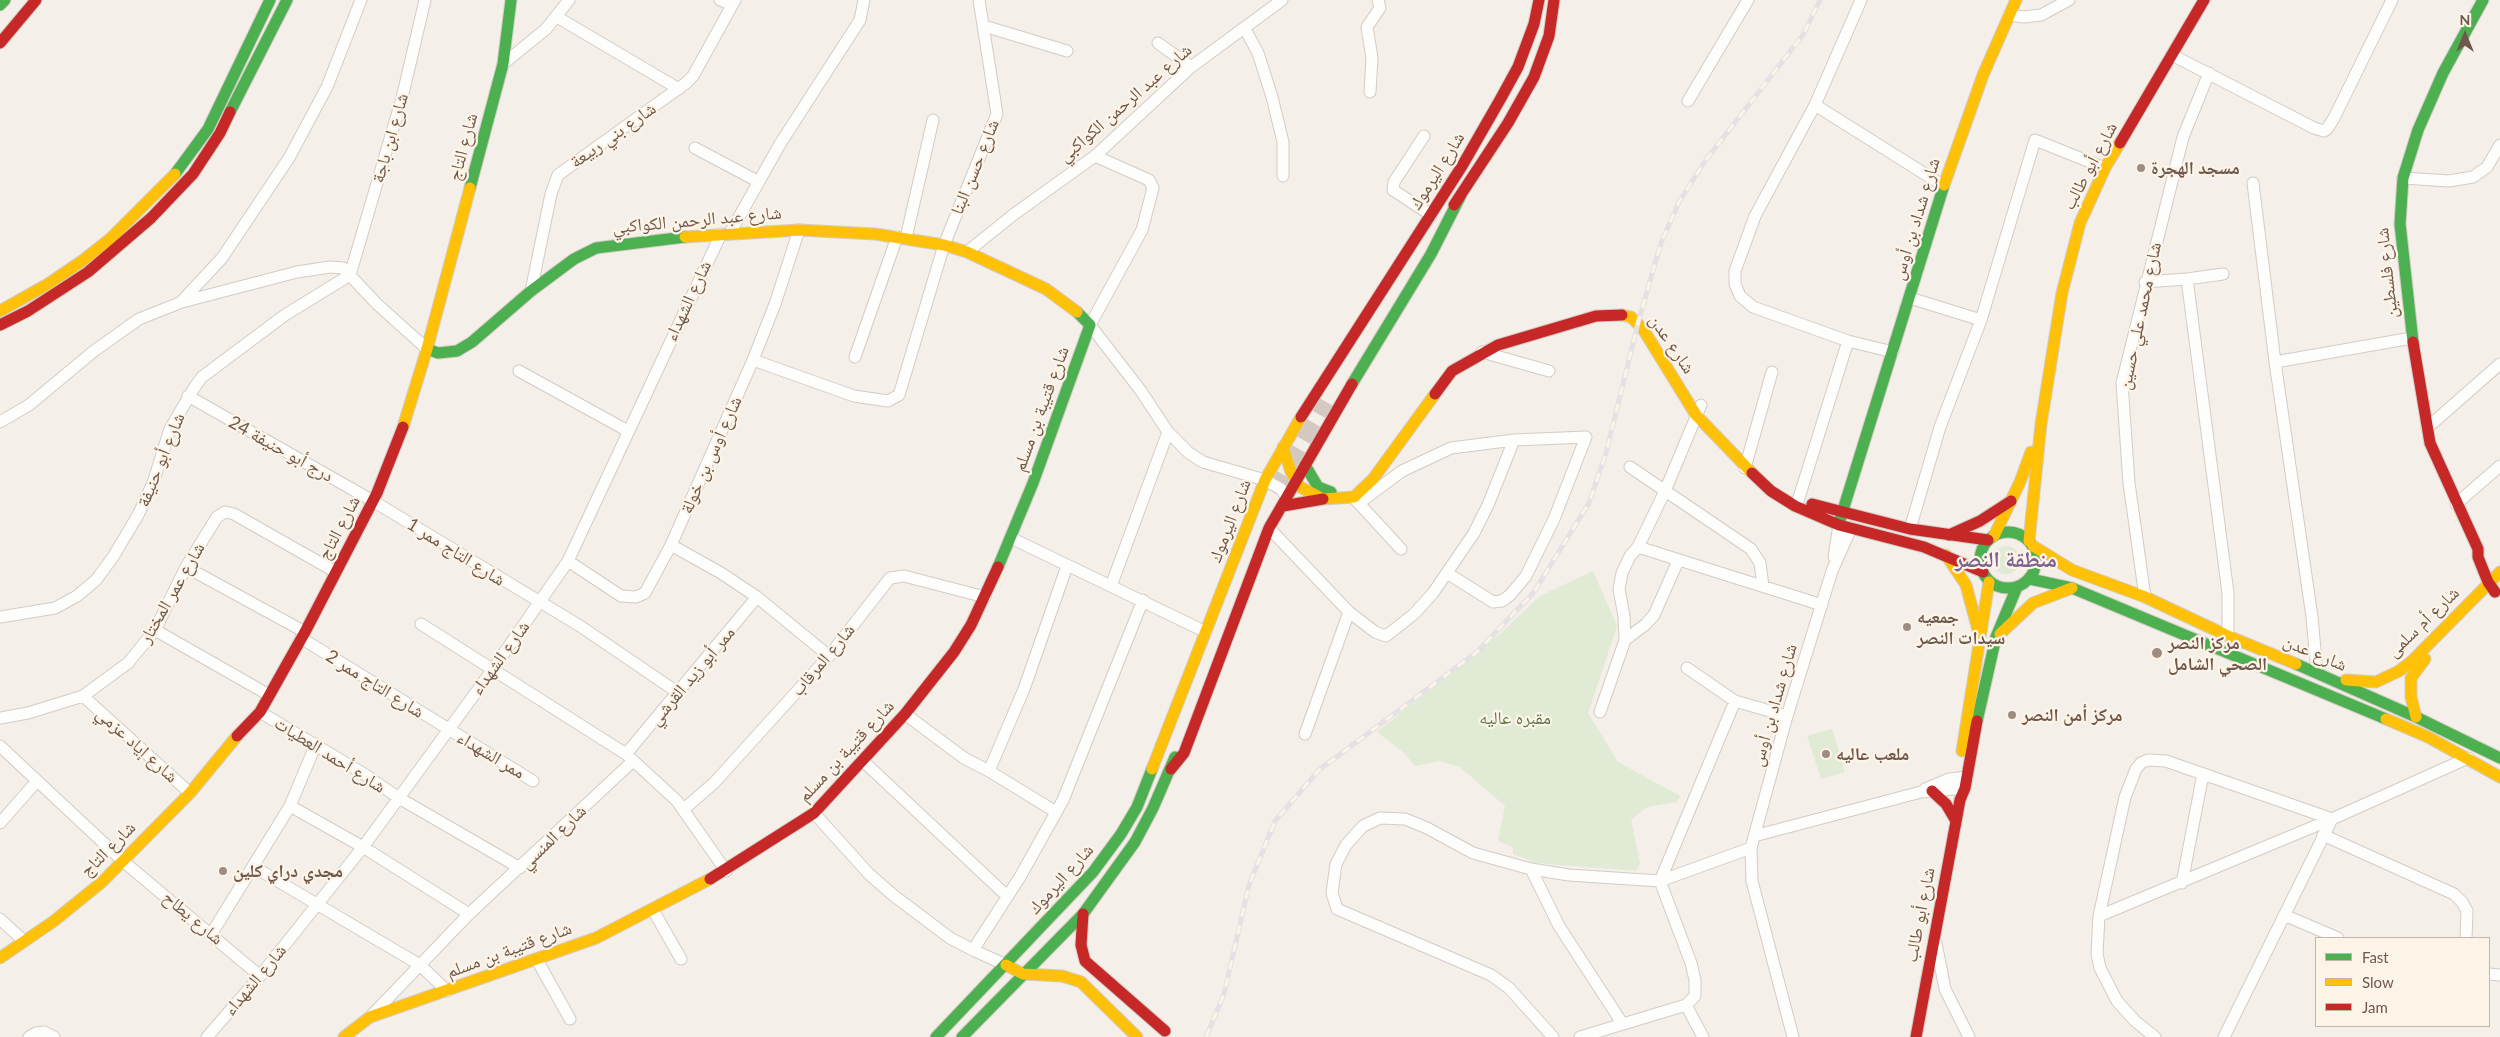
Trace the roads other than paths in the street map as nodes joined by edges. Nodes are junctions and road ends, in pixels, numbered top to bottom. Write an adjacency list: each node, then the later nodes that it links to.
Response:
1 (5, 0): 25 (main road)
2 (23, 0): 28 (main road)
3 (36, 0): 31 (main road)
4 (270, 0): 67 (main road)
5 (287, 0): 69 (main road)
6 (361, 0): 66 (street)
7 (425, 0): 61 (street, شارع ابن باجة)
8 (511, 0): 35 (main road, شارع التاج)
9 (569, 0): 27 (street)
10 (720, 0): 24 (street)
11 (864, 0): 50 (street)
12 (979, 0): 29 (street, شارع حسن البنا)
13 (1282, 0): 30 (street, شارع عبد الرحمن الكواكبي)
14 (1378, 0): 39 (street)
15 (1539, 0): 54 (main road, شارع اليرموك)
16 (1554, 0): 53 (main road, شارع اليرموك)
17 (1748, 0): 40 (street)
18 (1861, 0): 41 (street)
19 (2016, 0): 26 (main road, شارع شداد بن أوس)
20 (2069, 0): 26 (street)
21 (2204, 0): 34 (main road, شارع أبو طالب)
22 (2392, 0): 37 (street)
23 (2483, 0): 49 (main road, شارع فلسطين)
24 (733, 3): 38 (street, شارع بني ربيعة)
25 (0, 5)
26 (2009, 15): 52 (main road, شارع شداد بن أوس)
27 (557, 17): 35 (street); 38 (street)
28 (0, 26)
29 (984, 26): 33 (street); 58 (street, شارع حسن البنا)
30 (1245, 29): 36 (street, شارع عبد الرحمن الكواكبي); 48 (street)
31 (0, 43)
32 (1158, 43): 36 (street)
33 (1067, 51)
34 (2172, 54): 37 (street); 47 (main road, شارع أبو طالب)
35 (503, 64): 73 (main road, شارع التاج)
36 (1191, 67): 46 (street, شارع عبد الرحمن الكواكبي)
37 (2209, 73): 63 (street, شارع محمد علي حسين)
38 (679, 89): 64 (street, شارع بني ربيعة)
39 (1370, 92)
40 (1688, 101)
41 (1814, 105): 52 (street); 72 (street)
42 (933, 120): 57 (street)
43 (1424, 136): 54 (street)
44 (2500, 145): 49 (street)
45 (695, 148): 50 (street)
46 (1095, 156): 59 (street, شارع عبد الرحمن الكواكبي); 70 (street)
47 (2105, 168): 68 (street); 88 (main road, شارع أبو طالب)
48 (1283, 176)
49 (2403, 178): 71 (main road, شارع فلسطين)
50 (759, 182): 56 (street)
51 (2253, 183): 78 (street)
52 (1944, 186): 65 (main road, شارع شداد بن أوس)
53 (1460, 196): 84 (main road, شارع اليرموك); 91 (main road)
54 (1431, 215): 87 (main road, شارع اليرموك)
55 (799, 230): 56 (main road, شارع عبد الرحمن الكواكبي); 57 (main road, شارع عبد الرحمن الكواكبي); 77 (street, شارع أوس بن خولة)
56 (725, 234): 64 (main road, شارع عبد الرحمن الكواكبي); 90 (street, شارع الشهداء)
57 (902, 237): 58 (main road, شارع عبد الرحمن الكواكبي); 76 (street)
58 (944, 245): 59 (main road, شارع عبد الرحمن الكواكبي); 77 (street)
59 (967, 252): 70 (main road, شارع عبد الرحمن الكواكبي)
60 (2223, 274): 62 (street)
61 (350, 275): 66 (street); 73 (street); 83 (street, شارع أبو حنيفة)
62 (2187, 279): 63 (street); 152 (street)
63 (2145, 282): 141 (street, شارع محمد علي حسين)
64 (531, 291): 73 (main road, شارع عبد الرحمن الكواكبي)
65 (1910, 298): 68 (street); 75 (main road, شارع شداد بن أوس)
66 (182, 302): 86 (street)
67 (0, 311)
68 (1981, 320): 115 (street)
69 (0, 325)
70 (1090, 325): 92 (street); 117 (main road, شارع قتيبة بن مسلم)
71 (2412, 338): 78 (street); 89 (main road, شارع فلسطين)
72 (1848, 341): 75 (street); 105 (street)
73 (427, 349): 106 (main road, شارع التاج)
74 (1482, 352): 81 (street); 85 (main road, شارع عدن); 103 (main road, شارع عدن)
75 (1892, 352): 111 (main road, شارع شداد بن أوس)
76 (855, 357)
77 (753, 360): 120 (street, شارع أوس بن خولة)
78 (2274, 362): 158 (street)
79 (2500, 364): 89 (street)
80 (518, 370): 90 (street)
81 (1549, 371)
82 (1772, 372): 96 (street)
83 (188, 396): 106 (street, درج أبو حنيفة 24); 146 (street, شارع أبو حنيفة)
84 (1328, 403)
85 (1699, 410): 96 (main road, شارع عدن); 101 (street); 103 (main road, شارع عدن)
86 (0, 422)
87 (1308, 422): 91 (main road); 94 (main road, شارع اليرموك)
88 (2041, 424): 107 (main road, شارع أبو طالب); 110 (main road, شارع أبو طالب)
89 (2427, 428): 109 (main road, شارع فلسطين)
90 (628, 431): 124 (street, شارع الشهداء)
91 (1324, 431): 95 (main road)
92 (1168, 432): 99 (street); 135 (street)
93 (1514, 440): 103 (street); 131 (street); 131 (street)
94 (1283, 447): 99 (main road, شارع اليرموك); 100 (main road)
95 (1305, 465): 100 (main road); 103 (main road)
96 (1746, 465): 105 (main road, شارع عدن); 112 (main road, شارع عدن)
97 (2500, 466): 109 (street)
98 (1630, 468): 101 (street)
99 (1265, 480): 108 (street); 149 (main road, شارع اليرموك)
100 (1296, 482): 104 (main road); 108 (main road)
101 (1665, 491): 121 (street); 136 (street)
102 (1275, 493): 178 (main road, شارع اليرموك)
103 (1355, 498): 104 (main road); 122 (street)
104 (1324, 499): 108 (main road)
105 (1798, 500): 111 (main road, شارع عدن)
106 (373, 501): 130 (main road, شارع التاج); 143 (street, شارع التاج ممر 1)
107 (2011, 501): 116 (main road); 118 (main road, شارع أبو طالب)
108 (1285, 502): 113 (main road)
109 (2456, 504): 134 (main road, شارع فلسطين)
110 (2032, 512): 119 (main road, شارع أبو طالب); 128 (main road)
111 (1848, 514): 112 (main road, شارع شداد بن أوس); 114 (main road, شارع شداد بن أوس); 115 (main road, شارع عدن)
112 (1839, 525): 114 (main road, شارع عدن); 129 (street, شارع شداد بن أوس)
113 (1269, 528): 145 (street); 178 (main road)
114 (1851, 528): 123 (main road, شارع عدن); 129 (street, شارع شداد بن أوس)
115 (1910, 529): 116 (main road, شارع عدن)
116 (1949, 535): 118 (main road, شارع عدن)
117 (1011, 538): 126 (street); 140 (main road, شارع قتيبة بن مسلم)
118 (1991, 538): 119 (main road); 132 (main road)
119 (2031, 543): 128 (main road, شارع عدن); 133 (main road)
120 (671, 545): 124 (street, شارع أوس بن خولة); 139 (street)
121 (1638, 547): 125 (street); 154 (street)
122 (1402, 550)
123 (1946, 555): 132 (main road, شارع عدن); 151 (main road)
124 (568, 561): 143 (street, شارع الشهداء)
125 (1678, 561): 136 (street); 154 (street)
126 (1067, 566): 135 (street); 179 (street)
127 (186, 567): 130 (street, شارع عمر المختار); 148 (street, شارع عمر المختار); 150 (street, شارع التاج ممر 2)
128 (2072, 570): 141 (main road, شارع عدن)
129 (1832, 571): 144 (street, شارع شداد بن أوس)
130 (336, 572): 150 (main road, شارع التاج)
131 (1447, 573): 145 (street)
132 (1986, 577): 137 (main road); 151 (main road, شارع أبو طالب)
133 (2030, 579): 137 (main road); 138 (main road, شارع عدن)
134 (2497, 581): 159 (main road, شارع أم سلمى); 168 (main road, شارع أم سلمى)
135 (1112, 586): 142 (street)
136 (1762, 586): 144 (street)
137 (2017, 587): 153 (main road, شارع أبو طالب)
138 (2072, 588): 153 (main road); 175 (main road, شارع عدن)
139 (757, 597): 155 (street); 160 (street, ممر أبو زيد القرشي)
140 (985, 597): 155 (street, شارع المرقاب); 166 (main road, شارع قتيبة بن مسلم)
141 (2145, 597): 152 (main road, شارع عدن)
142 (1143, 600): 149 (street); 190 (street)
143 (540, 604): 157 (street, شارع الشهداء); 160 (street, شارع التاج ممر 1)
144 (1822, 605): 167 (street, شارع شداد بن أوس)
145 (1350, 612): 171 (street)
146 (0, 617)
147 (421, 624): 157 (street)
148 (155, 630): 161 (street); 162 (street, شارع عمر المختار)
149 (1206, 632): 224 (main road, شارع اليرموك)
150 (303, 635): 161 (main road, شارع التاج); 170 (street, شارع التاج ممر 2)
151 (1979, 635): 184 (main road, شارع أبو طالب)
152 (2228, 636): 158 (main road, شارع عدن)
153 (1996, 637): 184 (main road, شارع أبو طالب)
154 (1625, 640): 165 (street)
155 (829, 656): 189 (street, شارع المرقاب)
156 (1687, 668): 163 (street)
157 (493, 669): 170 (street, شارع الشهداء); 174 (street)
158 (2317, 672): 159 (main road, شارع عدن)
159 (2332, 679): 168 (main road, شارع عدن)
160 (677, 692): 174 (street, ممر أبو زيد القرشي)
161 (269, 695): 164 (main road, شارع التاج)
162 (83, 696): 169 (street, شارع عمر المختار); 186 (street, شارع إياد عزمي)
163 (1735, 701): 167 (street); 204 (street)
164 (260, 712): 172 (street, شارع أحمد العطيات); 186 (main road, شارع التاج)
165 (1600, 712)
166 (905, 714): 177 (main road, شارع قتيبة بن مسلم); 179 (street)
167 (1787, 716): 196 (street, شارع شداد بن أوس)
168 (2416, 717): 176 (main road, شارع عدن)
169 (0, 718)
170 (448, 730): 183 (street, ممر الشهداء); 187 (street, شارع الشهداء)
171 (1305, 734)
172 (316, 744): 187 (street, شارع أحمد العطيات); 188 (street)
173 (0, 746): 182 (street, شارع يطاح)
174 (630, 758): 189 (street); 201 (street, شارع المنسي)
175 (2468, 758): 181 (main road, شارع عدن); 192 (street)
176 (2500, 758)
177 (863, 761): 191 (main road, شارع قتيبة بن مسلم); 206 (street)
178 (1171, 769): 210 (main road, شارع اليرموك)
179 (989, 771): 190 (street)
180 (2203, 774): 192 (street); 205 (street); 212 (street)
181 (2500, 777)
182 (37, 781): 194 (street); 199 (street, شارع يطاح)
183 (533, 781)
184 (1961, 786): 185 (street); 193 (main road, شارع أبو طالب)
185 (1927, 791): 193 (main road); 196 (street)
186 (190, 793): 199 (main road, شارع التاج)
187 (399, 798): 197 (street, شارع الشهداء); 201 (street, شارع أحمد العطيات)
188 (290, 806): 197 (street); 200 (street)
189 (684, 809): 203 (street)
190 (1056, 812): 206 (street)
191 (814, 813): 203 (main road, شارع قتيبة بن مسلم); 219 (street)
192 (2332, 819): 195 (street); 205 (street)
193 (1956, 822): 215 (main road, شارع أبو طالب)
194 (0, 823)
195 (2322, 835): 211 (street); 217 (street)
196 (1754, 836): 198 (street, شارع شداد بن أوس)
197 (363, 847): 207 (street, شارع الشهداء); 209 (street)
198 (1751, 848): 204 (street); 233 (street, شارع شداد بن أوس)
199 (124, 862): 214 (street, شارع يطاح); 218 (main road, شارع التاج)
200 (254, 867): 207 (street); 214 (street)
201 (520, 868): 209 (street, شارع المنسي)
202 (1531, 869): 204 (street); 231 (street); 241 (street)
203 (726, 871): 208 (main road, شارع قتيبة بن مسلم)
204 (1660, 881): 228 (street)
205 (2182, 884): 212 (street)
206 (1007, 896): 219 (street)
207 (316, 904): 223 (street); 226 (street, شارع الشهداء)
208 (653, 910): 221 (street); 222 (main road, شارع قتيبة بن مسلم)
209 (469, 914): 223 (street, شارع المنسي)
210 (1083, 914): 225 (main road, شارع اليرموك); 232 (main road)
211 (2284, 915): 216 (street); 247 (street)
212 (2099, 916): 246 (street)
213 (0, 919): 218 (street)
214 (212, 933): 226 (street, شارع يطاح)
215 (1934, 936): 244 (main road, شارع أبو طالب); 245 (street)
216 (2336, 937)
217 (2466, 937)
218 (24, 942): 220 (main road, شارع التاج)
219 (973, 950): 224 (street)
220 (0, 958)
221 (681, 959)
222 (537, 960): 227 (main road, شارع قتيبة بن مسلم); 230 (street)
223 (420, 965): 227 (street); 229 (street, شارع المنسي)
224 (1006, 965): 225 (main road); 238 (main road, شارع اليرموك)
225 (1023, 974): 239 (main road, شارع اليرموك); 240 (main road)
226 (260, 976): 236 (street, شارع الشهداء)
227 (447, 991): 229 (main road, شارع قتيبة بن مسلم)
228 (1686, 1005): 231 (street); 243 (street)
229 (370, 1017): 237 (main road, شارع قتيبة بن مسلم)
230 (570, 1019)
231 (1622, 1023): 242 (street)
232 (1165, 1031)
233 (1790, 1036)
234 (28, 1037): 235 (street)
235 (54, 1037)
236 (207, 1037)
237 (344, 1037)
238 (936, 1037)
239 (962, 1037)
240 (1137, 1037)
241 (1553, 1037)
242 (1580, 1037)
243 (1704, 1037)
244 (1916, 1037)
245 (1968, 1037)
246 (2155, 1037)
247 (2224, 1037)

